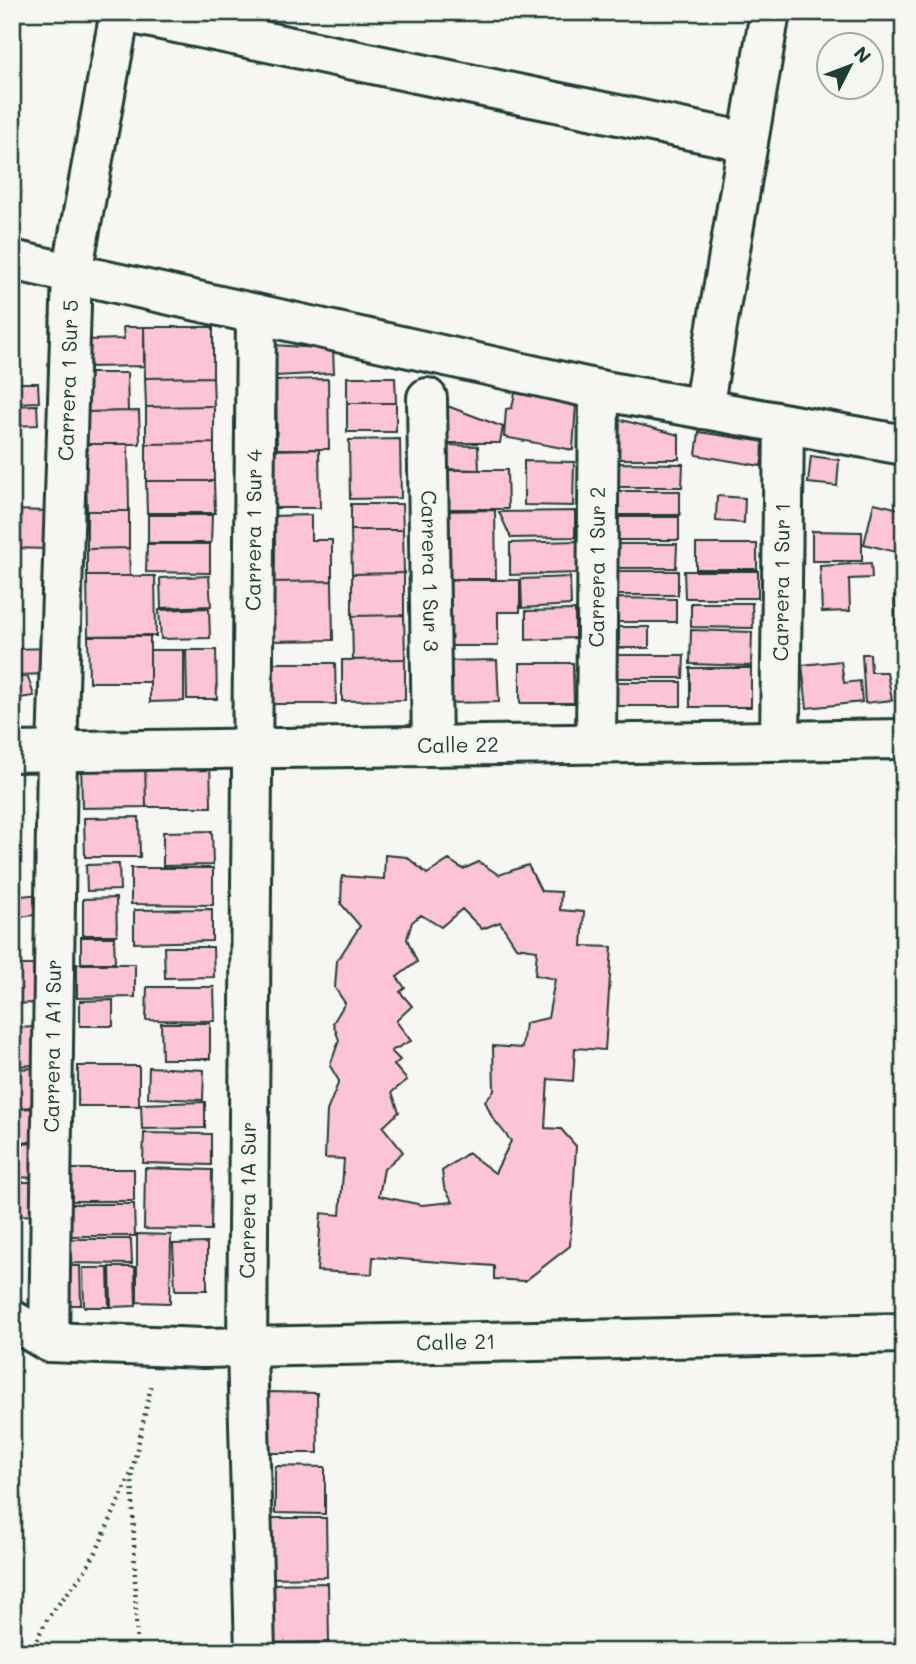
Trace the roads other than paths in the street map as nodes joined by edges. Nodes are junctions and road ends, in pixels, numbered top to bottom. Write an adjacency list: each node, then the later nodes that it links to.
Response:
1 (122, 12): 3 (street); 5 (street, Carrera 1 Sur 5)
2 (770, 12): 3 (street)
3 (748, 142): 9 (street)
4 (12, 260): 5 (street)
5 (72, 273): 6 (street); 18 (street, Carrera 1 Sur 5)
6 (256, 314): 7 (street); 16 (street, Carrera 1 Sur 4)
7 (599, 390): 9 (street); 14 (street, Carrera 1 Sur 2)
8 (427, 398): 15 (street, Carrera 1 Sur 3)
9 (703, 409): 10 (street)
10 (784, 424): 11 (street); 13 (street, Carrera 1 Sur 1)
11 (904, 445)
12 (904, 739): 13 (street, Calle 22)
13 (780, 741): 14 (street, Calle 22)
14 (596, 744): 15 (street, Calle 22)
15 (432, 746): 16 (street, Calle 22)
16 (253, 749): 18 (street, Calle 22); 22 (street, Carrera 1A Sur)
17 (12, 752): 18 (street, Calle 22)
18 (57, 752): 21 (street, Carrera 1 A1 Sur)
19 (12, 1320): 21 (street, Calle 21)
20 (904, 1333): 22 (street, Calle 21)
21 (49, 1342): 22 (street, Calle 21)
22 (247, 1348): 23 (street, Carrera 1A Sur)
23 (254, 1652)

